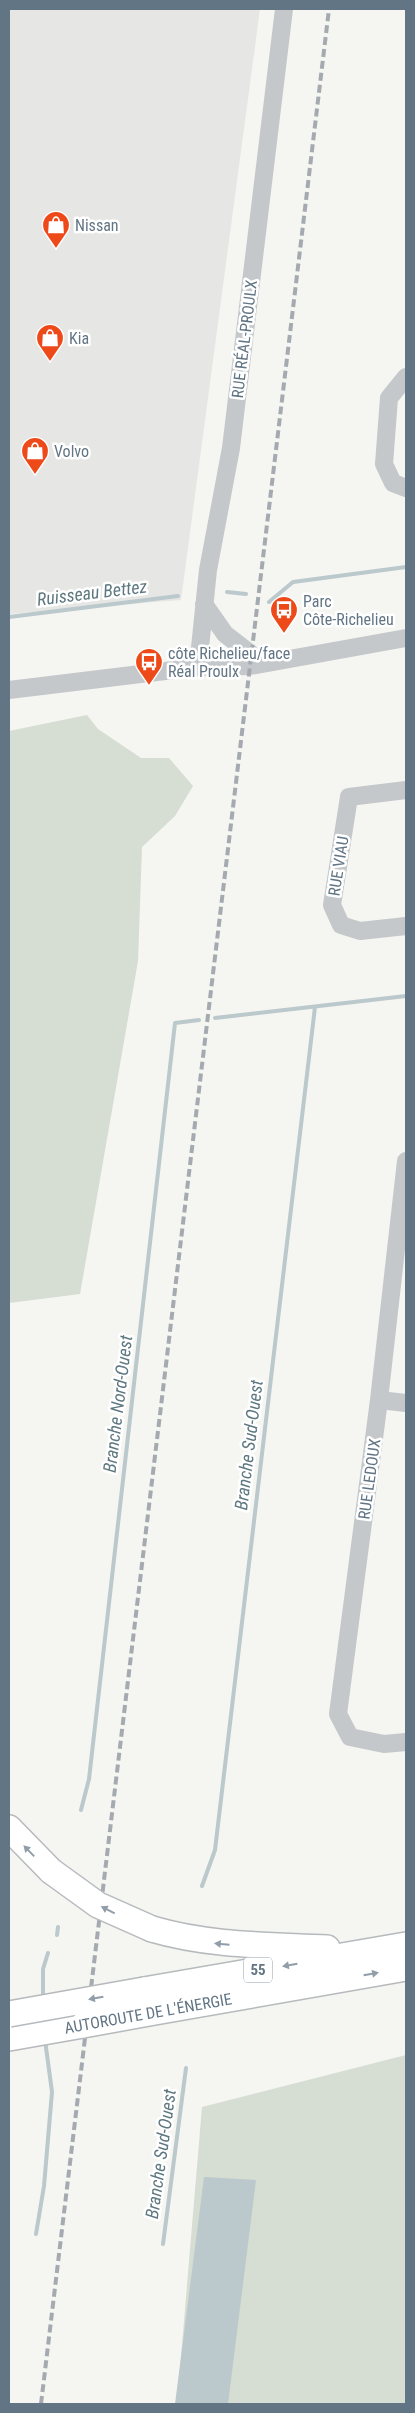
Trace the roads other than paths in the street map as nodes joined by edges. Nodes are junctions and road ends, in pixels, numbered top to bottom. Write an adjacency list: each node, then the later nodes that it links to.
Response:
1 (284, 9): 4 (street, RUE RÉAL-PROULX)
2 (406, 377): 3 (street)
3 (406, 488)
4 (204, 604): 7 (street); 8 (street, RUE RÉAL-PROULX)
5 (406, 638): 6 (street)
6 (327, 651): 7 (street); 8 (street)
7 (251, 654): 8 (street)
8 (198, 667): 9 (street)
9 (9, 690)
10 (406, 790): 11 (street, RUE VIAU)
11 (406, 926)
12 (406, 1161): 13 (street, RUE LEDOUX)
13 (401, 1250): 14 (street, RUE LEDOUX)
14 (380, 1400): 15 (street); 16 (street, RUE LEDOUX)
15 (406, 1403)
16 (406, 1742)
17 (9, 1828): 19 (highway, one-way to 17, bridge)
18 (406, 1944): 19 (highway, AUTOROUTE DE L'ÉNERGIE / 55)
19 (372, 1951): 21 (highway, AUTOROUTE DE L'ÉNERGIE / 55, one-way to 21)
20 (406, 1968): 21 (highway, AUTOROUTE DE L'ÉNERGIE / 55, one-way to 20)
21 (147, 2002): 22 (highway, AUTOROUTE DE L'ÉNERGIE / 55, one-way to 22, bridge); 23 (highway, AUTOROUTE DE L'ÉNERGIE / 55, bridge)
22 (9, 2014)
23 (9, 2039)

